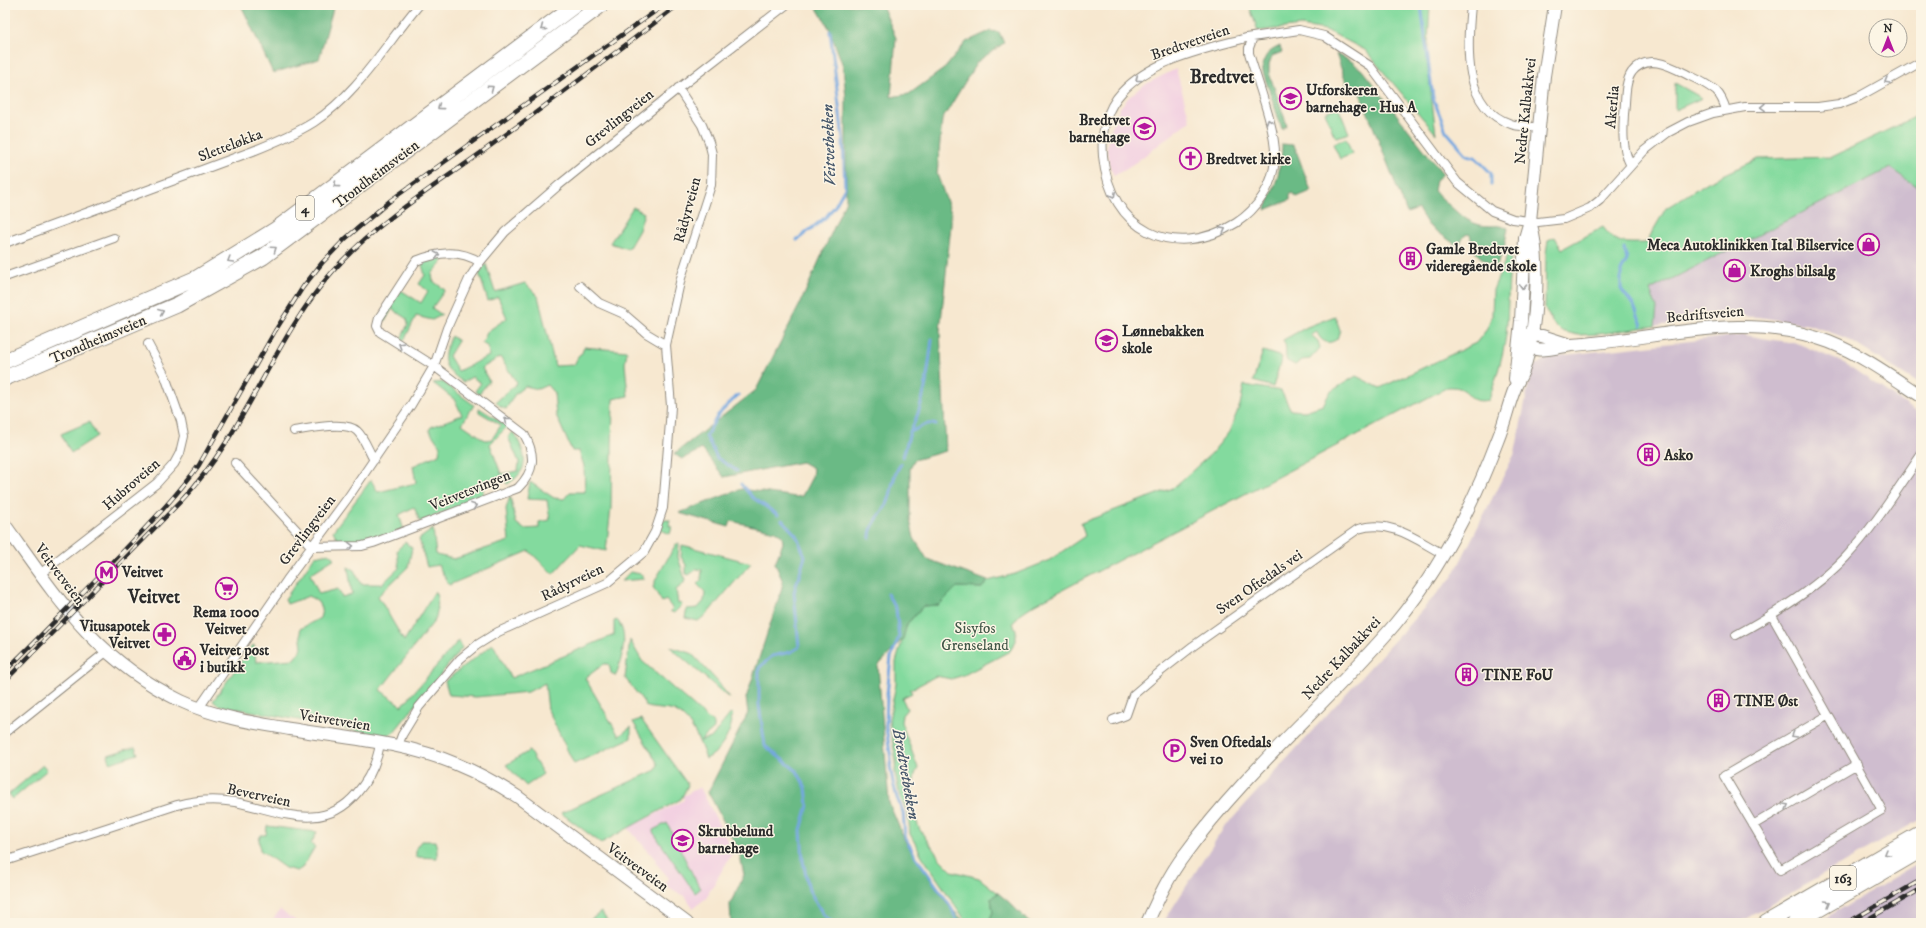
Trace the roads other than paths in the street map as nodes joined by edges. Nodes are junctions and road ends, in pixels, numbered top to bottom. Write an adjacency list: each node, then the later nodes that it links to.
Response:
1 (419, 5): 15 (street, Sletteløkka)
2 (575, 5): 25 (highway, Trondheimsveien / 4, one-way to 25)
3 (601, 5): 27 (highway, Trondheimsveien / 4, one-way to 3)
4 (786, 5): 9 (street, Grevlingveien)
5 (1471, 5): 11 (street)
6 (1555, 5): 11 (street, Nedre Kalbakkvei)
7 (1253, 37): 7 (street, Bredtvetveien, one-way to 7); 13 (street, Bredtvetveien)
8 (1921, 62): 10 (street, one-way to 10)
9 (678, 88): 16 (street, Grevlingveien); 22 (street, Rådyrveien)
10 (1726, 110): 12 (street); 12 (street, Akerlia)
11 (1539, 128): 13 (street, Nedre Kalbakkvei)
12 (1630, 164): 13 (street)
13 (1530, 221): 19 (street, Nedre Kalbakkvei); 20 (street, Nedre Kalbakkvei, one-way to 20)
14 (114, 238): 17 (street)
15 (5, 243)
16 (480, 262): 26 (street, Grevlingveien); 26 (street, one-way to 16)
17 (5, 277)
18 (580, 286): 22 (street)
19 (1532, 334): 20 (street); 23 (street, Bedriftsveien); 24 (street, Nedre Kalbakkvei)
20 (1520, 339): 24 (street); 28 (street, Nedre Kalbakkvei)
21 (148, 344): 38 (street, Hubroveien)
22 (666, 345): 47 (street, Rådyrveien)
23 (1571, 345): 24 (street, Bedriftsveien); 29 (street, Bedriftsveien)
24 (1529, 348): 28 (street, Nedre Kalbakkvei)
25 (5, 361)
26 (434, 366): 32 (street, Grevlingveien); 36 (street, Veitvetsvingen, one-way to 26)
27 (5, 378)
28 (1515, 388): 37 (street, Nedre Kalbakkvei)
29 (1921, 396)
30 (294, 431): 32 (street)
31 (1921, 455): 39 (street)
32 (374, 460): 36 (street, Grevlingveien)
33 (235, 463): 36 (street)
34 (5, 525): 35 (street, Veitvetveien)
35 (9, 540): 38 (street, Veitvetveien)
36 (312, 547): 42 (street, Grevlingveien)
37 (1443, 554): 44 (street, Sven Oftedals vei); 54 (street, Nedre Kalbakkvei)
38 (40, 574): 41 (street, Veitvetveien)
39 (1771, 614): 40 (street); 43 (street)
40 (1736, 635)
41 (106, 652): 42 (street, Veitvetveien); 45 (street)
42 (199, 708): 46 (street, Veitvetveien)
43 (1827, 716): 48 (street); 49 (street, one-way to 49)
44 (1113, 720)
45 (5, 733)
46 (380, 744): 47 (street, Veitvetveien); 52 (street, Beverveien)
47 (398, 746): 53 (street, Veitvetveien)
48 (1857, 764): 49 (street, one-way to 48); 49 (street)
49 (1753, 825)
50 (1921, 833): 55 (highway, 163, one-way to 55)
51 (1921, 850): 56 (highway, 163, one-way to 51)
52 (5, 861)
53 (687, 923)
54 (1147, 923)
55 (1766, 923)
56 (1795, 923)

